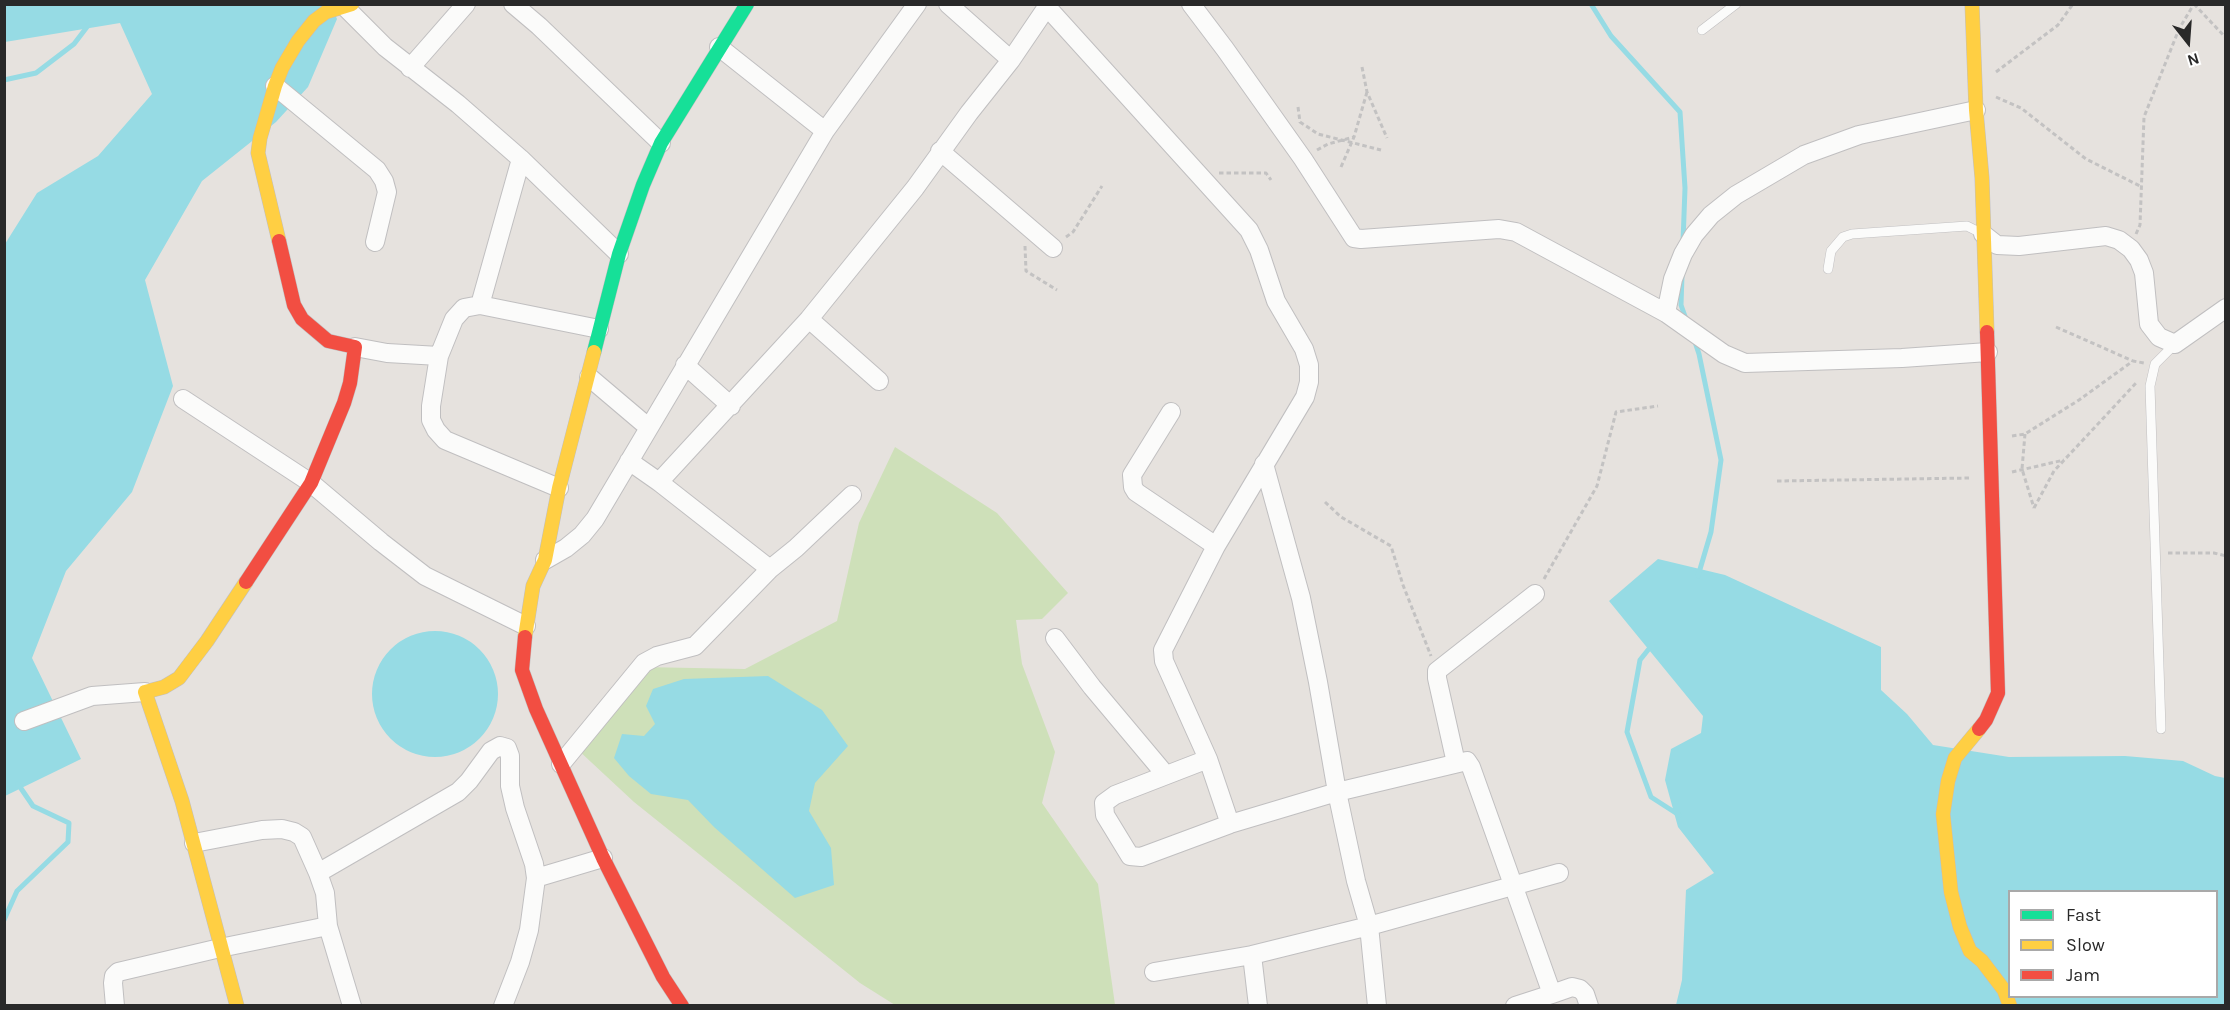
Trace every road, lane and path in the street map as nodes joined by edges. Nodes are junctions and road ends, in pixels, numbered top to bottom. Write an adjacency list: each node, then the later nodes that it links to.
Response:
1 (466, 4): 18 (street)
2 (513, 4): 29 (street)
3 (917, 4): 24 (street)
4 (948, 4): 16 (street)
5 (1191, 4): 33 (street)
6 (1736, 4): 13 (lane)
7 (1972, 4): 20 (street)
8 (2073, 4): 20 (path)
9 (2194, 4): 14 (path); 38 (path)
10 (349, 6): 18 (street); 19 (street)
11 (1048, 6): 16 (street); 35 (street)
12 (738, 8): 15 (street)
13 (1702, 30)
14 (2226, 38)
15 (719, 47): 24 (street); 29 (street)
16 (1011, 60): 31 (street)
17 (1362, 67): 21 (path)
18 (410, 68): 32 (street)
19 (275, 86): 41 (street); 54 (street)
20 (1975, 88): 23 (street); 38 (path)
21 (1367, 92): 25 (path); 26 (path)
22 (1298, 107): 27 (path)
23 (1976, 110): 40 (street); 49 (street)
24 (825, 130): 59 (street)
25 (1354, 136): 27 (path); 28 (path)
26 (1387, 138)
27 (1342, 140): 28 (path); 33 (path)
28 (1352, 142): 30 (path); 34 (path)
29 (661, 143): 44 (street)
30 (1381, 150)
31 (940, 151): 39 (street); 50 (street)
32 (521, 159): 44 (street); 47 (street)
33 (1303, 159): 49 (street)
34 (1341, 167)
35 (1197, 173): 36 (path); 71 (street)
36 (1271, 180)
37 (1102, 186): 42 (path)
38 (2140, 186): 43 (path)
39 (1028, 226): 42 (street); 46 (path)
40 (1983, 234): 43 (street); 45 (lane); 55 (street)
41 (375, 242)
42 (1053, 248)
43 (2131, 249): 53 (street)
44 (619, 254): 52 (street)
45 (1828, 269)
46 (1057, 290)
47 (480, 305): 52 (street); 56 (street)
48 (2226, 308): 53 (street)
49 (1666, 313): 55 (street)
50 (809, 319): 61 (street); 63 (street)
51 (2056, 327): 57 (path)
52 (599, 329): 60 (street)
53 (2175, 344): 58 (lane)
54 (355, 347): 56 (street); 76 (street)
55 (1988, 352): 68 (street)
56 (439, 356): 77 (street)
57 (2133, 361): 58 (path); 67 (path)
58 (2155, 364): 69 (path); 81 (lane)
59 (685, 365): 63 (street); 66 (street)
60 (589, 377): 66 (street); 77 (street)
61 (879, 381)
62 (183, 399): 76 (street)
63 (731, 406): 75 (street)
64 (1658, 406): 85 (path)
65 (1171, 412): 80 (street)
66 (648, 427): 70 (street)
67 (2025, 434): 68 (path); 72 (path)
68 (1991, 438): 73 (street)
69 (2064, 460): 72 (path); 72 (path)
70 (629, 461): 75 (street); 83 (street)
71 (1264, 464): 80 (street); 96 (street)
72 (2022, 469)
73 (1993, 477): 74 (path); 119 (street)
74 (1777, 481)
75 (660, 482): 84 (street)
76 (311, 483): 86 (street); 89 (street)
77 (560, 488): 83 (street)
78 (852, 495): 84 (street)
79 (1325, 502): 88 (path)
80 (1216, 546): 92 (street)
81 (2155, 553): 82 (path); 91 (lane)
82 (2226, 556)
83 (545, 560): 86 (street)
84 (770, 569): 94 (street)
85 (1535, 594): 88 (street)
86 (526, 626): 94 (street)
87 (1055, 638): 95 (street)
88 (1437, 671): 93 (street)
89 (145, 692): 90 (street); 98 (street)
90 (24, 721)
91 (2161, 729)
92 (1208, 759): 95 (street); 97 (street)
93 (1456, 763): 96 (street); 103 (street)
94 (561, 764): 99 (street)
95 (1165, 774): 97 (street)
96 (1337, 792): 97 (street); 105 (street)
97 (1230, 824)
98 (194, 843): 100 (street); 106 (street)
99 (603, 858): 102 (street); 114 (street)
100 (318, 873): 102 (street); 104 (street)
101 (1559, 873): 103 (street)
102 (536, 878): 113 (street)
103 (1513, 886): 105 (street); 109 (street)
104 (328, 926): 106 (street); 112 (street)
105 (1369, 926): 107 (street); 116 (street)
106 (220, 948): 110 (street); 111 (street)
107 (1252, 955): 108 (street); 115 (street)
108 (1154, 972)
109 (1552, 994): 117 (street); 118 (street)
110 (115, 1005)
111 (237, 1005)
112 (352, 1005)
113 (503, 1005)
114 (682, 1005)
115 (1258, 1005)
116 (1377, 1005)
117 (1515, 1005)
118 (1589, 1005)
119 (2010, 1005)

